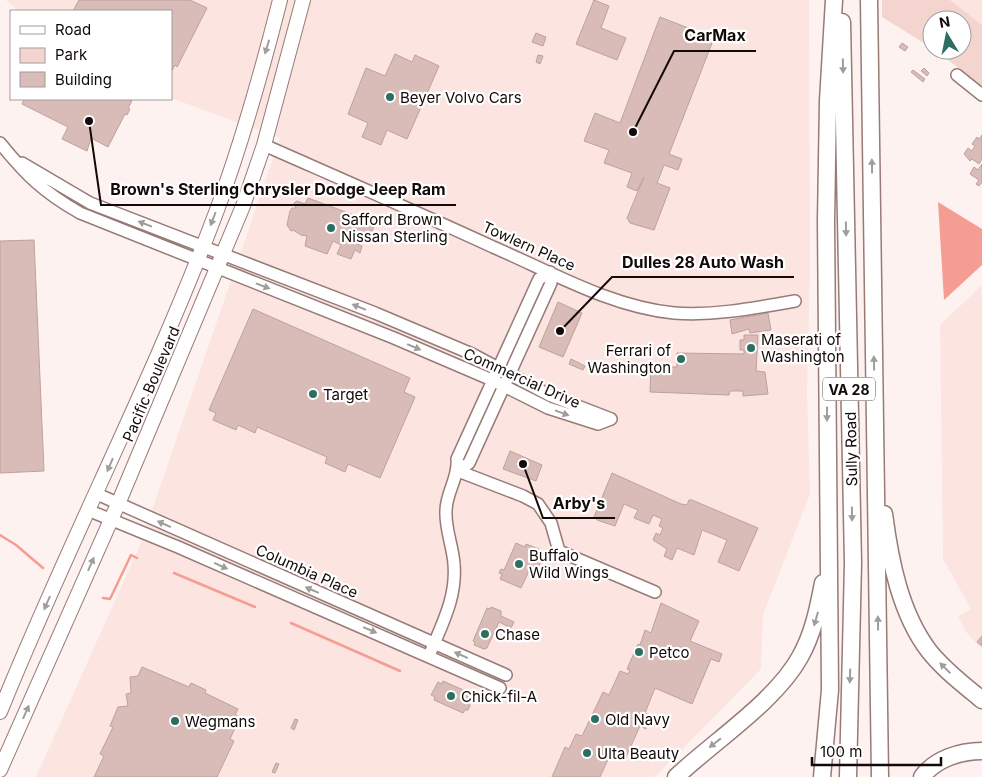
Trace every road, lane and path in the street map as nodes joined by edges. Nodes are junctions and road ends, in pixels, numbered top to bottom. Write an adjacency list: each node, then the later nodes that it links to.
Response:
1 (280, 0): 11 (main road, Pacific Boulevard, one-way to 11)
2 (303, 0): 9 (main road, Pacific Boulevard)
3 (834, 0): 27 (highway, one-way to 27)
4 (842, 0): 41 (highway, Sully Road / VA 28, one-way to 41)
5 (869, 0): 21 (highway, Sully Road / VA 28, one-way to 5)
6 (956, 75): 7 (street)
7 (982, 95)
8 (0, 143): 10 (street)
9 (264, 145): 12 (main road, Pacific Boulevard); 15 (street, Towlern Place)
10 (12, 156): 11 (street, Commercial Drive, one-way to 10); 13 (street, Commercial Drive)
11 (202, 246): 12 (street, Commercial Drive); 13 (main road, Pacific Boulevard)
12 (223, 253): 14 (main road, Pacific Boulevard); 17 (street, Commercial Drive, one-way to 12)
13 (197, 261): 14 (street, Commercial Drive); 23 (main road, Pacific Boulevard, one-way to 23)
14 (217, 269): 19 (street, Commercial Drive, one-way to 19); 24 (main road, Pacific Boulevard)
15 (550, 272): 16 (street, Towlern Place); 17 (street); 18 (street)
16 (795, 301)
17 (498, 367): 18 (street, Commercial Drive); 19 (street)
18 (510, 375): 20 (street); 20 (street, Commercial Drive, one-way to 18)
19 (492, 380): 20 (street, Commercial Drive); 22 (street)
20 (504, 387): 22 (street)
21 (875, 447): 33 (highway, one-way to 21); 42 (highway, Sully Road / VA 28, one-way to 21)
22 (458, 471): 28 (street); 29 (street)
23 (97, 494): 24 (street, Columbia Place); 25 (main road, Pacific Boulevard)
24 (118, 504): 26 (main road, Pacific Boulevard); 29 (street, Columbia Place, one-way to 24)
25 (90, 511): 26 (street, Columbia Place); 34 (main road, Pacific Boulevard, one-way to 34)
26 (111, 519): 30 (street, Columbia Place, one-way to 30); 36 (main road, Pacific Boulevard, one-way to 26)
27 (828, 519): 39 (highway, one-way to 39); 40 (highway)
28 (655, 592)
29 (434, 643): 30 (street); 31 (street, Columbia Place, one-way to 29)
30 (429, 656): 32 (street, Columbia Place)
31 (506, 675)
32 (500, 688)
33 (982, 700)
34 (0, 712)
35 (982, 751): 43 (highway)
36 (6, 757): 37 (main road, Pacific Boulevard); 38 (main road)
37 (0, 770)
38 (1, 777)
39 (676, 777)
40 (822, 777)
41 (848, 777)
42 (880, 777)
43 (922, 777)

